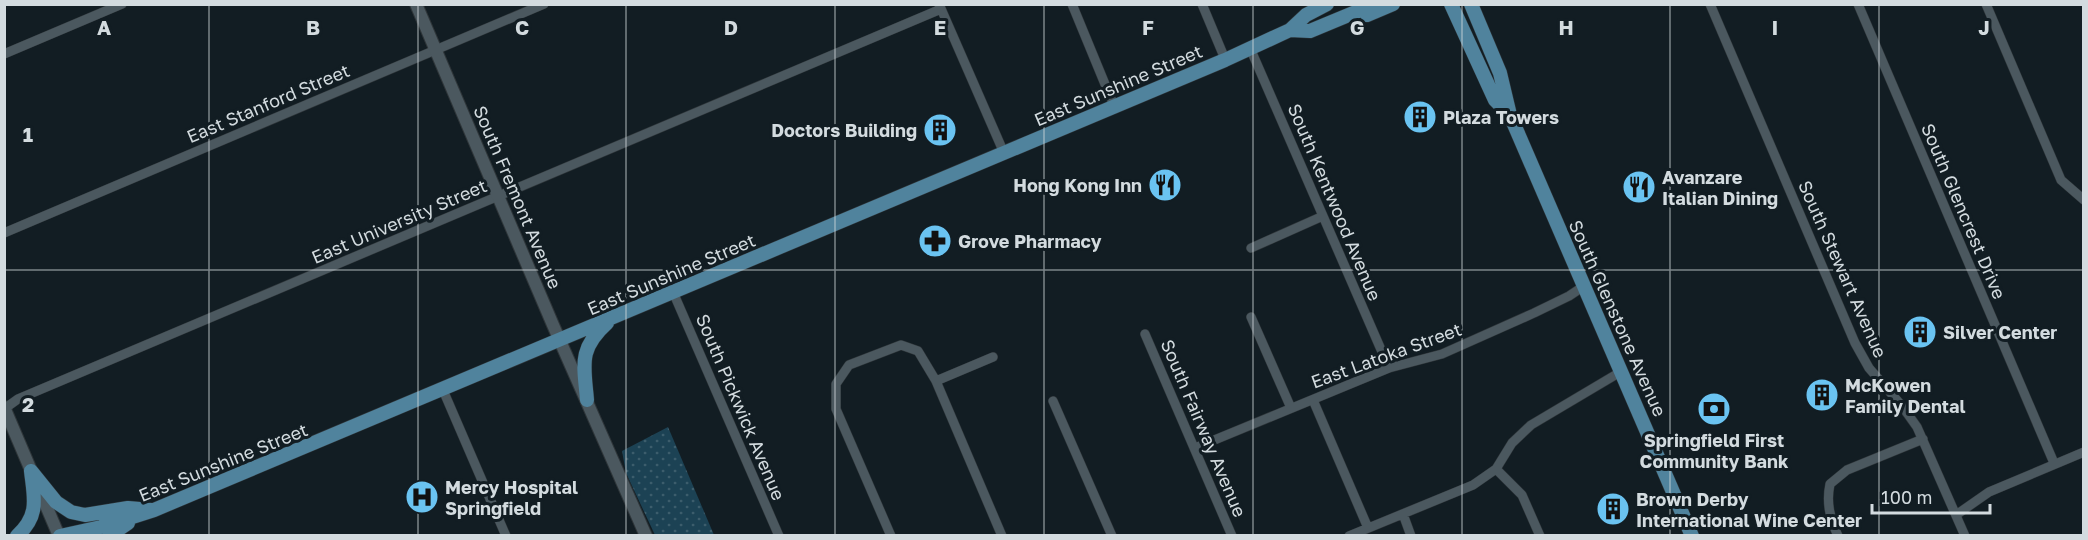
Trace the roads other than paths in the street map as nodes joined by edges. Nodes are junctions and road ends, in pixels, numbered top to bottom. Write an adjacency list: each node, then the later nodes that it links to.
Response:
1 (416, 4): 21 (street, South Fremont Avenue)
2 (544, 4): 21 (street, East Stanford Street)
3 (1072, 4): 25 (street)
4 (1202, 4): 23 (street)
5 (1327, 4): 19 (main road, East Sunshine Street)
6 (1376, 4): 18 (main road, East Sunshine Street)
7 (1393, 4): 18 (main road)
8 (1446, 4): 17 (main road)
9 (1451, 4): 17 (main road, South Glenstone Avenue)
10 (1471, 4): 24 (main road, South Glenstone Avenue)
11 (1480, 4): 24 (main road)
12 (1710, 4): 49 (street, South Stewart Avenue)
13 (1858, 4): 52 (street, South Glencrest Drive)
14 (1986, 4): 29 (street)
15 (118, 5): 22 (street)
16 (940, 7): 27 (street); 28 (street, East University Street)
17 (1458, 19): 26 (main road, South Glenstone Avenue)
18 (1319, 28): 19 (main road, East Sunshine Street)
19 (1290, 30): 20 (main road, East Sunshine Street)
20 (1250, 48): 23 (main road, East Sunshine Street); 30 (street, South Kentwood Avenue)
21 (436, 50): 28 (street, South Fremont Avenue); 31 (street, East Stanford Street)
22 (4, 54)
23 (1225, 59): 25 (main road, East Sunshine Street)
24 (1500, 73): 26 (main road, South Glenstone Avenue)
25 (1114, 106): 27 (main road, East Sunshine Street)
26 (1510, 116): 33 (main road, South Glenstone Avenue)
27 (1004, 153): 34 (main road, East Sunshine Street)
28 (499, 197): 38 (street, South Fremont Avenue); 47 (street, East University Street)
29 (2084, 200)
30 (1323, 216): 32 (street); 40 (street, South Kentwood Avenue)
31 (4, 233)
32 (1251, 248)
33 (1584, 286): 40 (street, East Latoka Street); 41 (main road, South Glenstone Avenue)
34 (674, 292): 35 (main road, East Sunshine Street); 65 (street, South Pickwick Avenue)
35 (613, 317): 38 (main road, East Sunshine Street); 44 (main road)
36 (1251, 317): 48 (street)
37 (1145, 334): 50 (street, South Fairway Avenue)
38 (560, 340): 43 (main road, East Sunshine Street); 44 (street, South Fremont Avenue)
39 (993, 357): 42 (street)
40 (1389, 368): 45 (street, East Latoka Street)
41 (1622, 371): 53 (street); 73 (main road, South Glenstone Avenue)
42 (936, 381): 66 (street); 67 (street)
43 (443, 390): 55 (main road, East Sunshine Street); 63 (street)
44 (587, 400): 64 (street, South Fremont Avenue)
45 (1313, 400): 48 (street, East Latoka Street); 59 (street)
46 (1053, 401): 68 (street)
47 (5, 408): 54 (street)
48 (1291, 408): 50 (street, East Latoka Street)
49 (1923, 439): 57 (street, South Stewart Avenue); 74 (street)
50 (1195, 448): 69 (street, South Fairway Avenue)
51 (2084, 452): 52 (street)
52 (2054, 463): 57 (street)
53 (1496, 469): 56 (street); 72 (street)
54 (31, 471): 55 (main road); 60 (main road); 61 (street)
55 (154, 510): 58 (main road, East Sunshine Street)
56 (1403, 514): 59 (street); 71 (street)
57 (1956, 515): 75 (street, South Stewart Avenue)
58 (137, 516): 61 (main road, East Sunshine Street); 62 (main road)
59 (1368, 528): 70 (street)
60 (17, 536)
61 (59, 536)
62 (109, 536)
63 (506, 536)
64 (646, 536)
65 (779, 536)
66 (891, 536)
67 (1002, 536)
68 (1112, 536)
69 (1232, 536)
70 (1349, 536)
71 (1411, 536)
72 (1540, 536)
73 (1692, 536)
74 (1838, 536)
75 (1965, 536)

